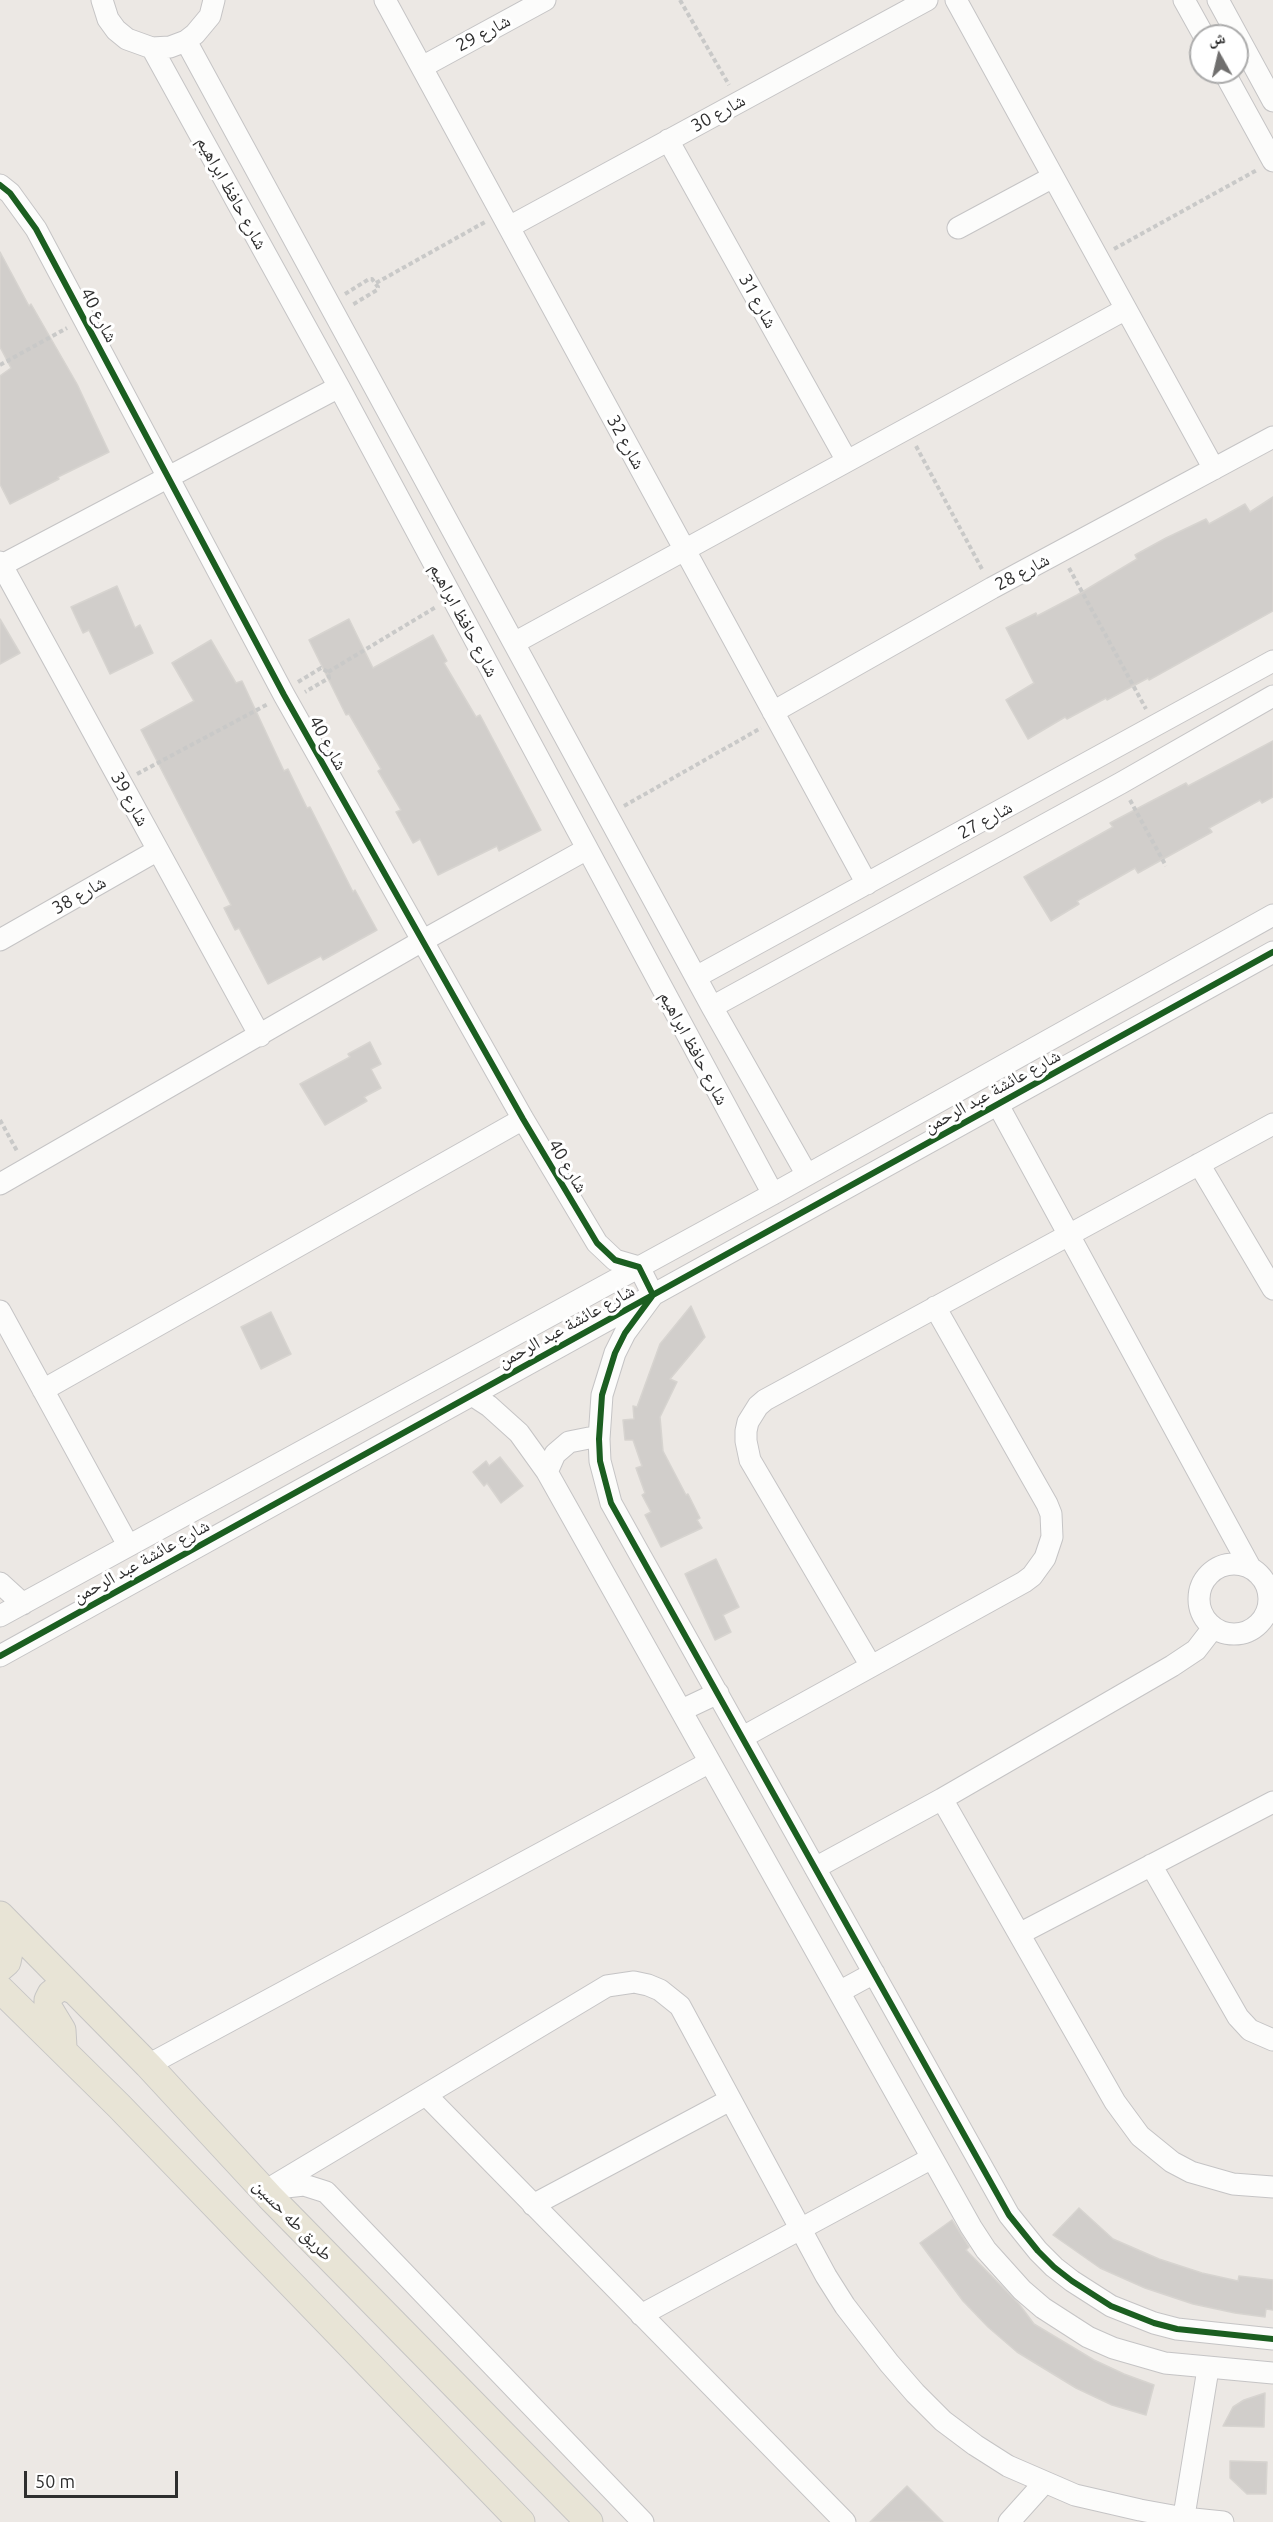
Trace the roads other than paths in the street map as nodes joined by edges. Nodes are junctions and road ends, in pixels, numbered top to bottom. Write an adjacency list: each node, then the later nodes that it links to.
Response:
1 (214, 0): 11 (street)
2 (385, 0): 14 (street, شارع 32)
3 (545, 0): 14 (street, شارع 29)
4 (927, 0): 17 (street, شارع 30)
5 (956, 0): 19 (street)
6 (1184, 0): 9 (street)
7 (1218, 0): 10 (street)
8 (99, 2): 12 (street)
9 (1197, 24)
10 (1229, 24)
11 (186, 41): 12 (street); 31 (street, شارع حافظ ابراهيم)
12 (152, 48): 24 (street, شارع حافظ ابراهيم)
13 (1249, 61): 16 (street)
14 (422, 67): 21 (street, شارع 32)
15 (1230, 84): 18 (street)
16 (1273, 101)
17 (668, 140): 21 (street, شارع 30); 26 (street, شارع 31)
18 (1268, 164)
19 (1053, 177): 22 (street); 23 (street)
20 (0, 185): 28 (street, شارع 40)
21 (506, 220): 29 (street, شارع 32)
22 (958, 228)
23 (1125, 309): 26 (street); 27 (street)
24 (339, 387): 28 (street); 35 (street, شارع حافظ ابراهيم)
25 (1273, 437): 27 (street, شارع 28)
26 (847, 461): 29 (street)
27 (1214, 469): 34 (street, شارع 28)
28 (169, 477): 30 (street); 40 (street, شارع 40)
29 (685, 550): 31 (street); 34 (street, شارع 32)
30 (1, 564): 36 (street, شارع 39)
31 (514, 643): 42 (street, شارع حافظ ابراهيم)
32 (1273, 661): 37 (street, شارع 27)
33 (1273, 696): 43 (street, شارع 27)
34 (775, 716): 37 (street, شارع 32)
35 (587, 849): 40 (street); 53 (street, شارع حافظ ابراهيم)
36 (158, 850): 39 (street, شارع 38); 45 (street, شارع 39)
37 (867, 884): 42 (street, شارع 27)
38 (1273, 915): 44 (street, شارع عائشة عبد الرحمن)
39 (0, 940)
40 (422, 941): 45 (street); 48 (street, شارع 40)
41 (1273, 952): 46 (street, شارع عائشة عبد الرحمن)
42 (696, 977): 43 (street, شارع حافظ ابراهيم)
43 (712, 1007): 51 (street, شارع حافظ ابراهيم)
44 (1100, 1012): 46 (street); 51 (street, شارع عائشة عبد الرحمن)
45 (260, 1036): 52 (street)
46 (1116, 1040): 47 (street, شارع عائشة عبد الرحمن)
47 (998, 1105): 54 (street); 57 (street, شارع عائشة عبد الرحمن)
48 (523, 1119): 55 (street, شارع 40); 60 (street)
49 (1273, 1124): 50 (street)
50 (1199, 1164): 54 (street); 56 (street)
51 (807, 1175): 53 (street, شارع عائشة عبد الرحمن)
52 (0, 1184)
53 (773, 1194): 55 (street, شارع عائشة عبد الرحمن)
54 (1069, 1235): 58 (street); 67 (street)
55 (639, 1267): 57 (street); 62 (street, شارع عائشة عبد الرحمن)
56 (1273, 1289)
57 (653, 1295): 61 (street, شارع عائشة عبد الرحمن); 64 (street)
58 (935, 1307): 74 (street); 74 (street)
59 (0, 1311): 60 (street)
60 (43, 1390): 66 (street)
61 (472, 1395): 63 (street, شارع عائشة عبد الرحمن); 65 (street)
62 (383, 1406): 63 (street); 66 (street, شارع عائشة عبد الرحمن)
63 (402, 1434): 73 (street, شارع عائشة عبد الرحمن)
64 (598, 1439): 65 (street); 75 (street)
65 (547, 1472): 76 (street)
66 (128, 1545): 69 (street, شارع عائشة عبد الرحمن)
67 (1250, 1568): 70 (street); 72 (street)
68 (0, 1582): 69 (street)
69 (23, 1604): 71 (street, شارع عائشة عبد الرحمن)
70 (1271, 1606): 72 (street)
71 (0, 1616)
72 (1214, 1628): 79 (street)
73 (0, 1656)
74 (871, 1666): 77 (street)
75 (718, 1693): 76 (street); 77 (street)
76 (682, 1710): 78 (street)
77 (742, 1737): 82 (street)
78 (710, 1762): 90 (street); 93 (street)
79 (942, 1799): 82 (street); 85 (street)
80 (1273, 1802): 81 (street)
81 (1152, 1865): 85 (street); 91 (street)
82 (815, 1868): 87 (street)
83 (0, 1914): 89 (main road, طريق طه حسين)
84 (0, 1930): 86 (main road)
85 (1019, 1934): 97 (street)
86 (0, 1968)
87 (874, 1974): 90 (street); 104 (street)
88 (0, 1989): 92 (main road)
89 (75, 1991): 92 (main road); 93 (main road, طريق طه حسين)
90 (839, 1992): 96 (street)
91 (1273, 2040)
92 (63, 2051): 102 (main road)
93 (148, 2065): 98 (main road, طريق طه حسين)
94 (426, 2095): 95 (street); 98 (street); 99 (street)
95 (730, 2100): 99 (street); 100 (street)
96 (932, 2158): 100 (street); 105 (street)
97 (1273, 2187)
98 (268, 2194): 101 (main road, طريق طه حسين); 111 (street)
99 (533, 2205): 103 (street)
100 (801, 2229): 103 (street); 107 (street)
101 (307, 2234): 102 (main road); 110 (main road, طريق طه حسين)
102 (281, 2274): 109 (main road)
103 (641, 2315): 112 (street)
104 (1273, 2339)
105 (1208, 2369): 106 (street); 108 (street)
106 (1273, 2373)
107 (1044, 2483): 108 (street); 113 (street)
108 (1183, 2520): 114 (street)
109 (520, 2522)
110 (589, 2522)
111 (643, 2522)
112 (845, 2522)
113 (1009, 2522)
114 (1223, 2522)

